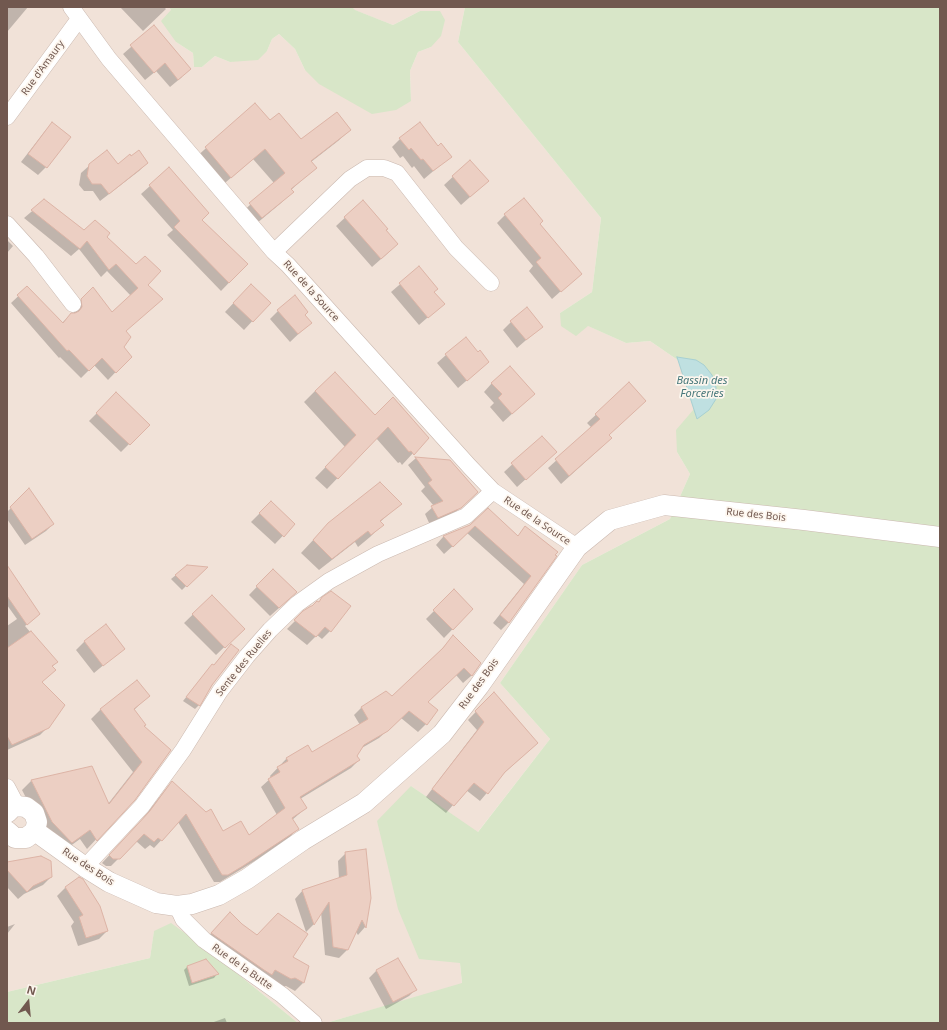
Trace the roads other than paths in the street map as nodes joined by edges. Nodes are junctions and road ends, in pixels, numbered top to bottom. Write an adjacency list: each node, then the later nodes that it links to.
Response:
1 (75, 13): 2 (street, Rue d'Amaury); 4 (street, Rue de la Source)
2 (7, 117)
3 (7, 224): 6 (street)
4 (274, 252): 5 (street); 7 (street, Rue de la Source)
5 (491, 283)
6 (73, 304)
7 (493, 491): 9 (street, Rue de la Source); 14 (street, Sente des Ruelles)
8 (940, 537): 9 (street, Rue des Bois)
9 (577, 548): 15 (street, Rue des Bois)
10 (7, 787): 11 (street)
11 (12, 810): 13 (street)
12 (7, 831): 13 (street)
13 (35, 831): 14 (street, Rue des Bois)
14 (85, 867): 15 (street, Rue des Bois)
15 (177, 906): 16 (street, Rue de la Butte)
16 (314, 1023)

